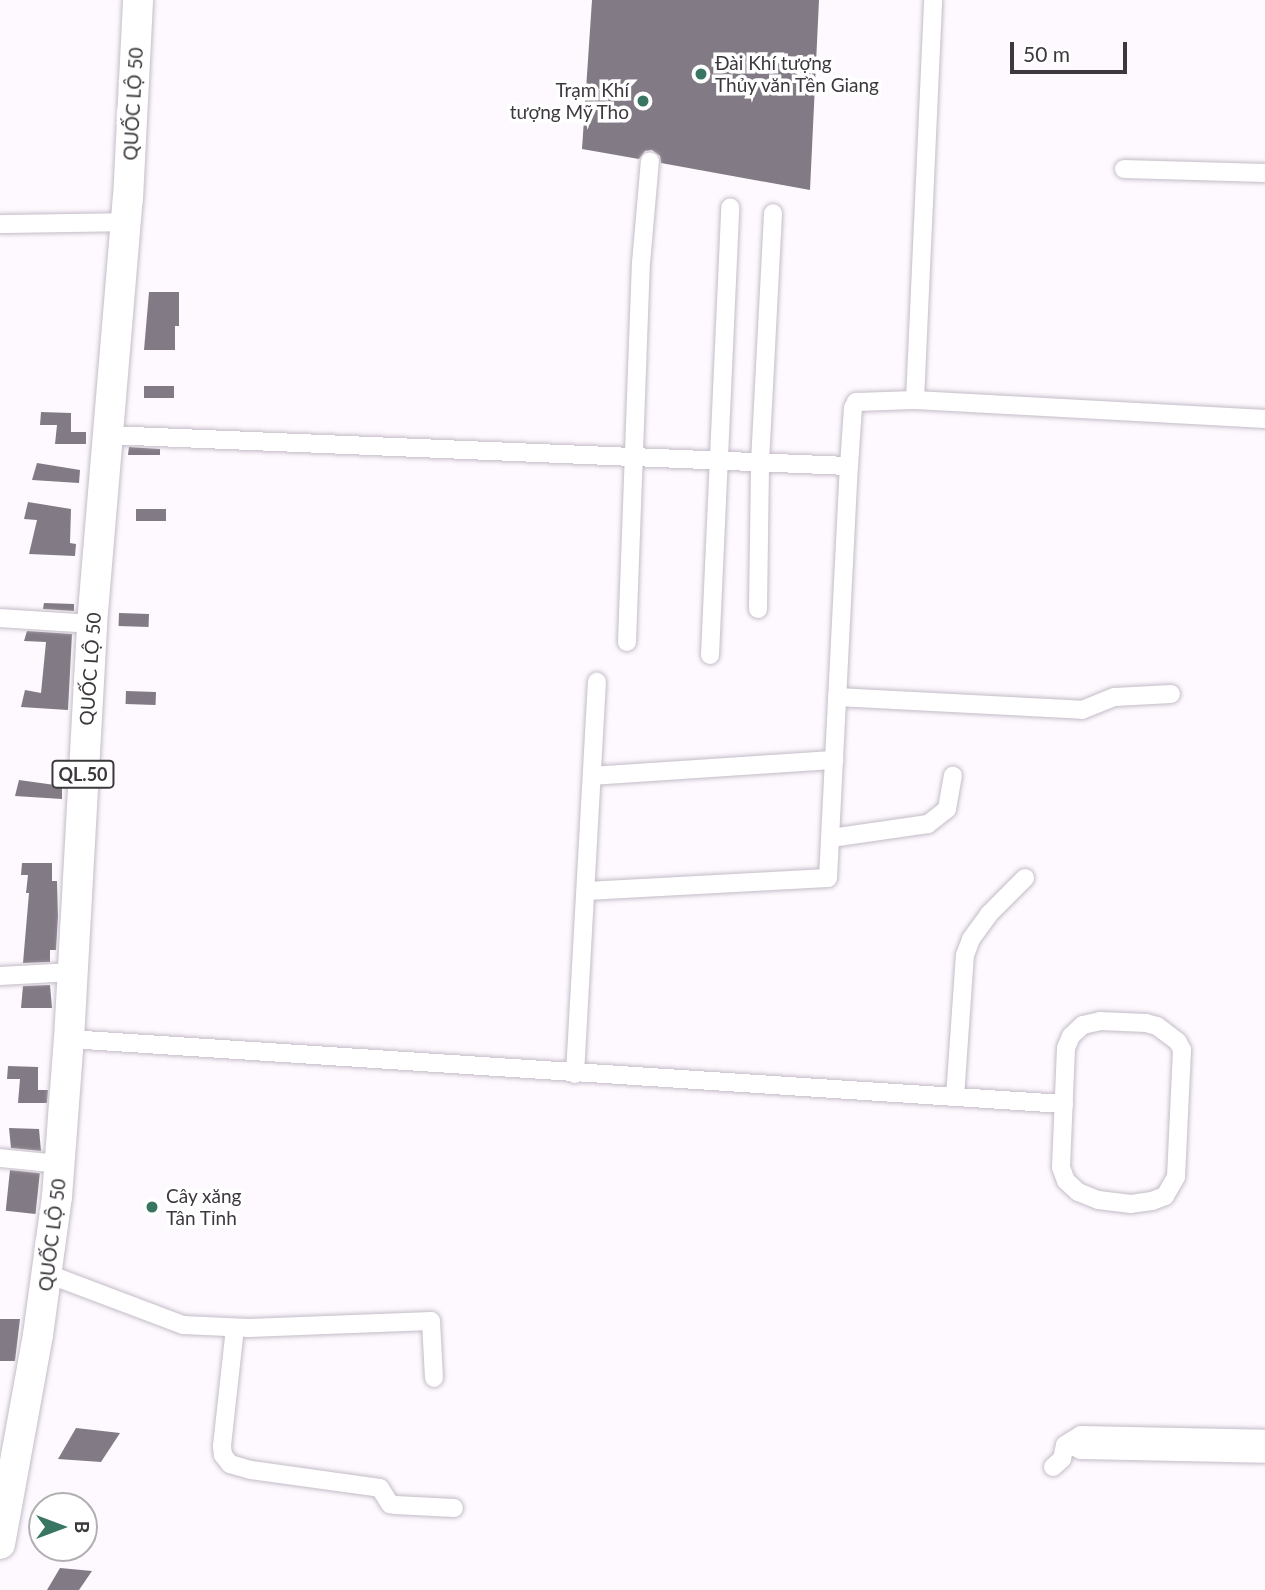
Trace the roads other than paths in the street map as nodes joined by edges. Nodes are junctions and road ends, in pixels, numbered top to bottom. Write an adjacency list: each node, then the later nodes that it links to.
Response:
1 (138, 0): 8 (highway, QUỐC LỘ 50 / QL.50)
2 (933, 0): 10 (street)
3 (650, 161): 13 (street)
4 (1124, 169): 5 (street)
5 (1265, 173)
6 (730, 207): 14 (street)
7 (773, 213): 15 (street)
8 (126, 222): 9 (street); 12 (highway, QUỐC LỘ 50 / QL.50)
9 (0, 224)
10 (915, 400): 11 (street); 16 (street)
11 (1265, 419)
12 (108, 435): 13 (street); 19 (highway, QUỐC LỘ 50 / QL.50)
13 (634, 455): 14 (street); 20 (street)
14 (719, 460): 15 (street); 21 (street)
15 (761, 462): 16 (street); 17 (street)
16 (849, 466): 24 (street)
17 (758, 609)
18 (0, 618): 19 (street)
19 (92, 624): 31 (highway, QUỐC LỘ 50 / QL.50)
20 (626, 642)
21 (710, 655)
22 (597, 682): 26 (street)
23 (1171, 694): 24 (street)
24 (837, 697): 25 (street)
25 (834, 760): 26 (street); 28 (street)
26 (592, 776): 30 (street)
27 (953, 776): 28 (street)
28 (831, 838): 30 (street)
29 (1026, 878): 35 (street)
30 (586, 891): 34 (street)
31 (72, 972): 32 (street); 33 (highway, QUỐC LỘ 50 / QL.50)
32 (0, 976)
33 (69, 1039): 34 (street); 38 (highway, QUỐC LỘ 50 / QL.50)
34 (575, 1074): 35 (street)
35 (955, 1097): 36 (street)
36 (1063, 1104): 36 (street)
37 (0, 1158): 38 (street)
38 (60, 1164): 39 (highway, QUỐC LỘ 50 / QL.50)
39 (48, 1274): 40 (street); 44 (highway, QUỐC LỘ 50 / QL.50)
40 (236, 1328): 41 (street); 45 (street)
41 (434, 1378)
42 (1263, 1447): 43 (street)
43 (1053, 1467)
44 (4, 1505): 46 (highway, QUỐC LỘ 50 / QL.50)
45 (454, 1508)
46 (0, 1544)

